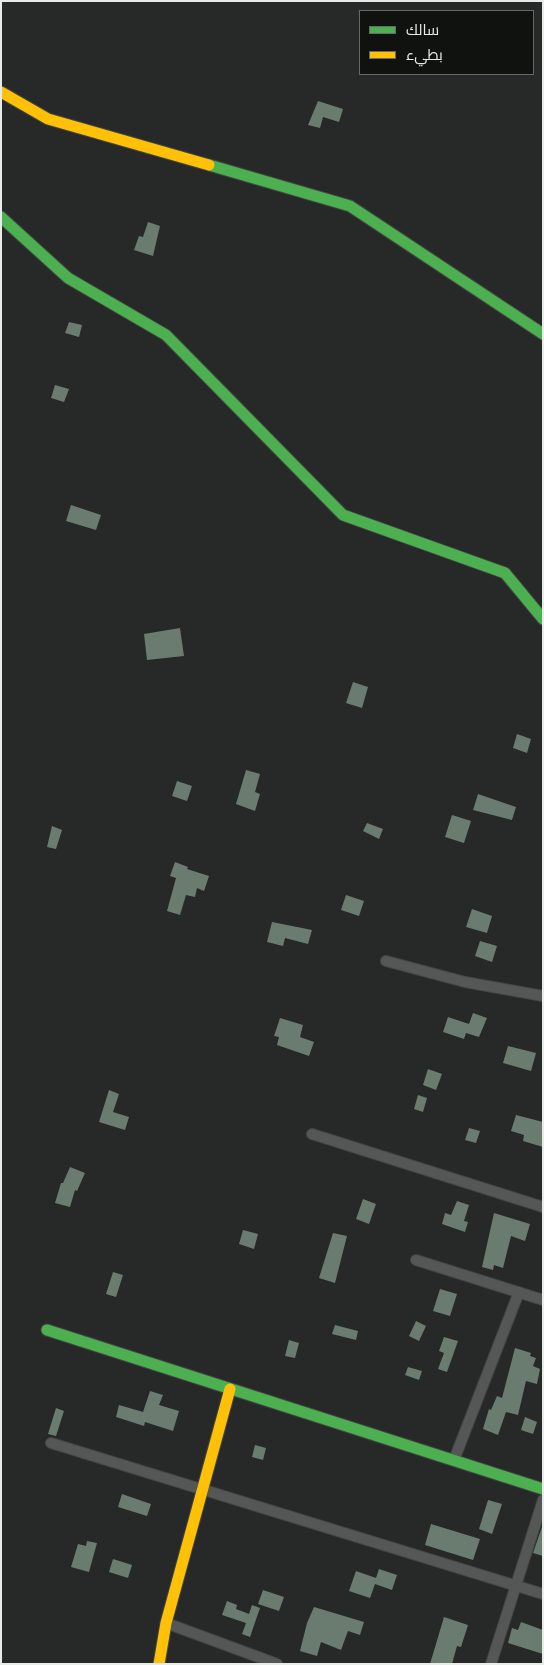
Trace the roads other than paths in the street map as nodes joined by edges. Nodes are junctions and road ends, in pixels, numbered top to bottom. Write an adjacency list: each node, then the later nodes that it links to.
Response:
1 (1, 92): 3 (street)
2 (1, 216): 4 (street)
3 (543, 334)
4 (543, 619)
5 (386, 961): 6 (street)
6 (543, 996)
7 (312, 1134): 8 (street)
8 (543, 1207)
9 (416, 1260): 10 (street)
10 (519, 1292): 11 (street); 15 (street)
11 (543, 1300)
12 (47, 1330): 13 (street)
13 (230, 1388): 15 (street); 17 (street)
14 (51, 1444): 17 (street)
15 (454, 1460): 16 (street)
16 (543, 1489)
17 (202, 1490): 19 (street); 21 (street)
18 (543, 1500): 19 (street)
19 (516, 1586): 20 (street); 24 (street)
20 (543, 1594)
21 (166, 1623): 22 (street); 23 (street)
22 (159, 1664)
23 (277, 1664)
24 (491, 1664)

